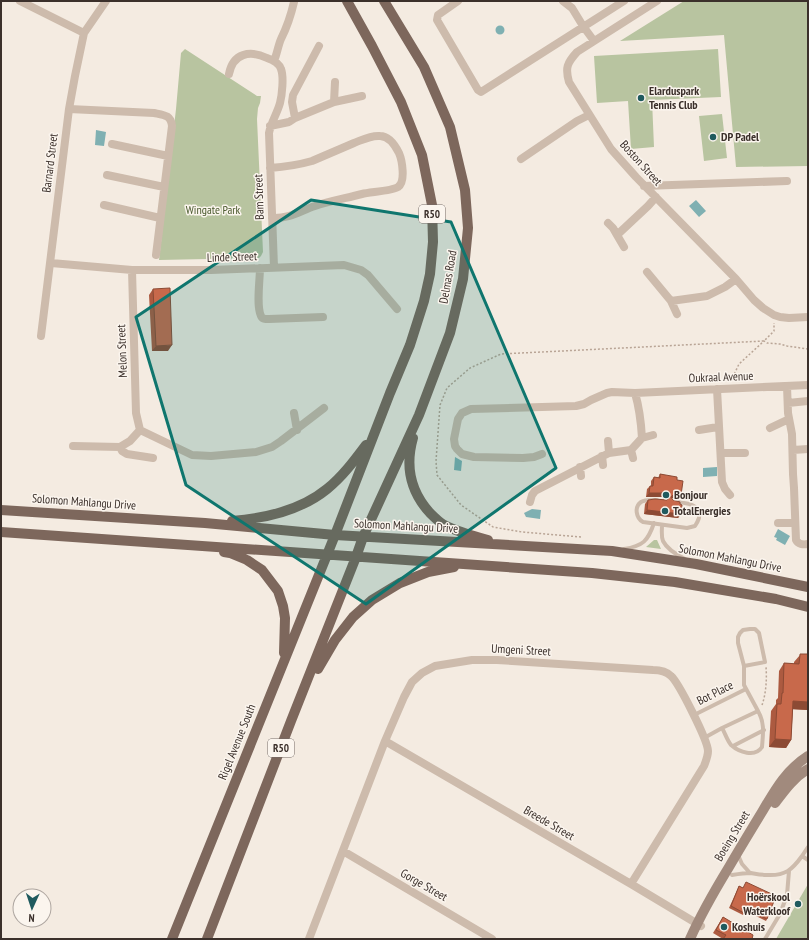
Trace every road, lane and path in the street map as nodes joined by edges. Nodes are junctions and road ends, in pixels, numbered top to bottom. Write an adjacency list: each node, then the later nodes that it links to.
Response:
1 (106, 1): 11 (street, Barnard Street)
2 (347, 1): 69 (main road, Delmas Road / R50)
3 (384, 1): 61 (main road, Delmas Road / R50)
4 (458, 1): 10 (street)
5 (563, 1): 10 (street)
6 (624, 1): 10 (street)
7 (657, 1): 12 (street, Boston Street)
8 (22, 2): 11 (street)
9 (294, 2): 14 (street)
10 (583, 26): 12 (street)
11 (84, 32): 19 (street, Barnard Street)
12 (594, 42): 20 (street, Boston Street)
13 (318, 46): 21 (street)
14 (274, 61): 15 (street); 22 (street)
15 (229, 74)
16 (335, 82): 18 (street)
17 (362, 96): 18 (street)
18 (334, 102): 21 (street)
19 (69, 109): 24 (street); 39 (street, Barnard Street)
20 (589, 115): 25 (street); 29 (street, Boston Street)
21 (295, 118): 22 (street)
22 (270, 126): 26 (street, Bam Street)
23 (112, 144): 24 (street)
24 (168, 156): 30 (street)
25 (521, 159)
26 (270, 168): 34 (street, Bam Street); 34 (street)
27 (107, 175): 30 (street)
28 (787, 181): 29 (street)
29 (644, 186): 31 (street, Boston Street)
30 (164, 187): 33 (street)
31 (656, 197): 36 (street); 44 (street, Boston Street)
32 (104, 205): 33 (street)
33 (160, 218): 38 (street)
34 (272, 218): 40 (street, Bam Street)
35 (608, 223): 36 (street)
36 (617, 235): 37 (street)
37 (624, 247)
38 (156, 256)
39 (51, 263): 42 (street, Linde Street); 50 (street, Barnard Street)
40 (274, 267): 41 (street, Linde Street); 46 (street, Linde Street)
41 (260, 268): 42 (street, Linde Street); 48 (street)
42 (132, 270): 65 (street, Melon Street)
43 (647, 272): 45 (street)
44 (736, 279): 45 (street); 49 (street, Boston Street)
45 (671, 301): 47 (street)
46 (397, 309)
47 (677, 314)
48 (323, 317)
49 (808, 317)
50 (41, 336)
51 (808, 349): 54 (path)
52 (808, 385): 53 (street, Oukraal Avenue)
53 (787, 386): 54 (street, Oukraal Avenue); 58 (street)
54 (728, 388): 55 (street, Oukraal Avenue)
55 (717, 389): 56 (street, Oukraal Avenue); 63 (street)
56 (635, 393): 70 (street); 78 (street, Oukraal Avenue)
57 (808, 402): 58 (street)
58 (788, 403): 62 (street)
59 (324, 408): 66 (street)
60 (294, 413): 66 (street)
61 (419, 415): 95 (main road, Delmas Road / R50); 97 (main road)
62 (789, 419): 64 (street); 75 (street)
63 (718, 427): 67 (street); 76 (street)
64 (770, 428)
65 (140, 430): 66 (street); 73 (street)
66 (297, 430)
67 (699, 430)
68 (654, 435): 70 (street)
69 (373, 436): 88 (main road); 94 (main road, Delmas Road / R50)
70 (642, 438): 80 (street)
71 (608, 441): 80 (street)
72 (73, 446): 73 (street)
73 (120, 447): 79 (street)
74 (808, 449): 75 (street)
75 (793, 450): 91 (street)
76 (721, 453): 77 (street); 83 (street)
77 (745, 453)
78 (542, 454)
79 (153, 458)
80 (605, 458): 81 (street)
81 (580, 467): 82 (street); 86 (street)
82 (582, 476)
83 (730, 496)
84 (664, 500): 89 (lane)
85 (672, 501): 92 (lane)
86 (530, 502)
87 (1, 510): 88 (main road, Solomon Mahlangu Drive)
88 (205, 523): 94 (main road, Solomon Mahlangu Drive)
89 (654, 523): 92 (lane); 99 (lane)
90 (778, 523): 91 (street)
91 (795, 523): 96 (street)
92 (662, 525): 103 (lane)
93 (1, 532): 98 (main road)
94 (335, 535): 95 (main road, Solomon Mahlangu Drive); 100 (main road, Delmas Road / R50)
95 (363, 537): 97 (main road, Solomon Mahlangu Drive); 101 (main road, Delmas Road / R50)
96 (808, 544)
97 (505, 545): 99 (main road, Solomon Mahlangu Drive)
98 (195, 546): 100 (main road); 107 (main road)
99 (612, 552): 103 (main road, Solomon Mahlangu Drive)
100 (326, 555): 101 (main road); 107 (main road, Rigel Avenue South / R50)
101 (356, 557): 102 (main road); 112 (main road, R50)
102 (470, 564): 105 (main road); 112 (main road)
103 (696, 564): 104 (main road, Solomon Mahlangu Drive)
104 (808, 587)
105 (808, 607)
106 (764, 662): 108 (lane); 108 (lane); 110 (path)
107 (283, 663): 130 (main road, Rigel Avenue South / R50)
108 (744, 666): 109 (lane)
109 (746, 689): 110 (lane); 111 (lane, Bot Place)
110 (758, 711): 113 (lane); 114 (lane)
111 (693, 715): 115 (street, Umgeni Street); 116 (street, Umgeni Street)
112 (291, 721): 131 (main road, R50)
113 (722, 728): 115 (lane); 117 (lane)
114 (764, 730): 117 (lane); 117 (lane)
115 (704, 738): 128 (street, Umgeni Street)
116 (385, 741): 121 (street, Umgeni Street); 128 (street, Breede Street)
117 (733, 746)
118 (808, 756): 122 (street, Boeing Street)
119 (808, 769): 122 (street, Boeing Street)
120 (808, 847): 123 (lane)
121 (343, 851): 132 (street, Umgeni Street); 133 (street, Gorge Street)
122 (739, 856): 126 (lane); 127 (street, Boeing Street); 129 (street, Boeing Street)
123 (802, 856): 124 (lane); 125 (lane)
124 (808, 860)
125 (789, 871): 126 (lane); 135 (lane)
126 (750, 873): 127 (lane)
127 (732, 875): 129 (street, Boeing Street)
128 (631, 884): 129 (street, Breede Street)
129 (699, 924): 134 (street, Boeing Street)
130 (172, 939)
131 (207, 939)
132 (309, 939)
133 (492, 939)
134 (691, 939)
135 (765, 939)

